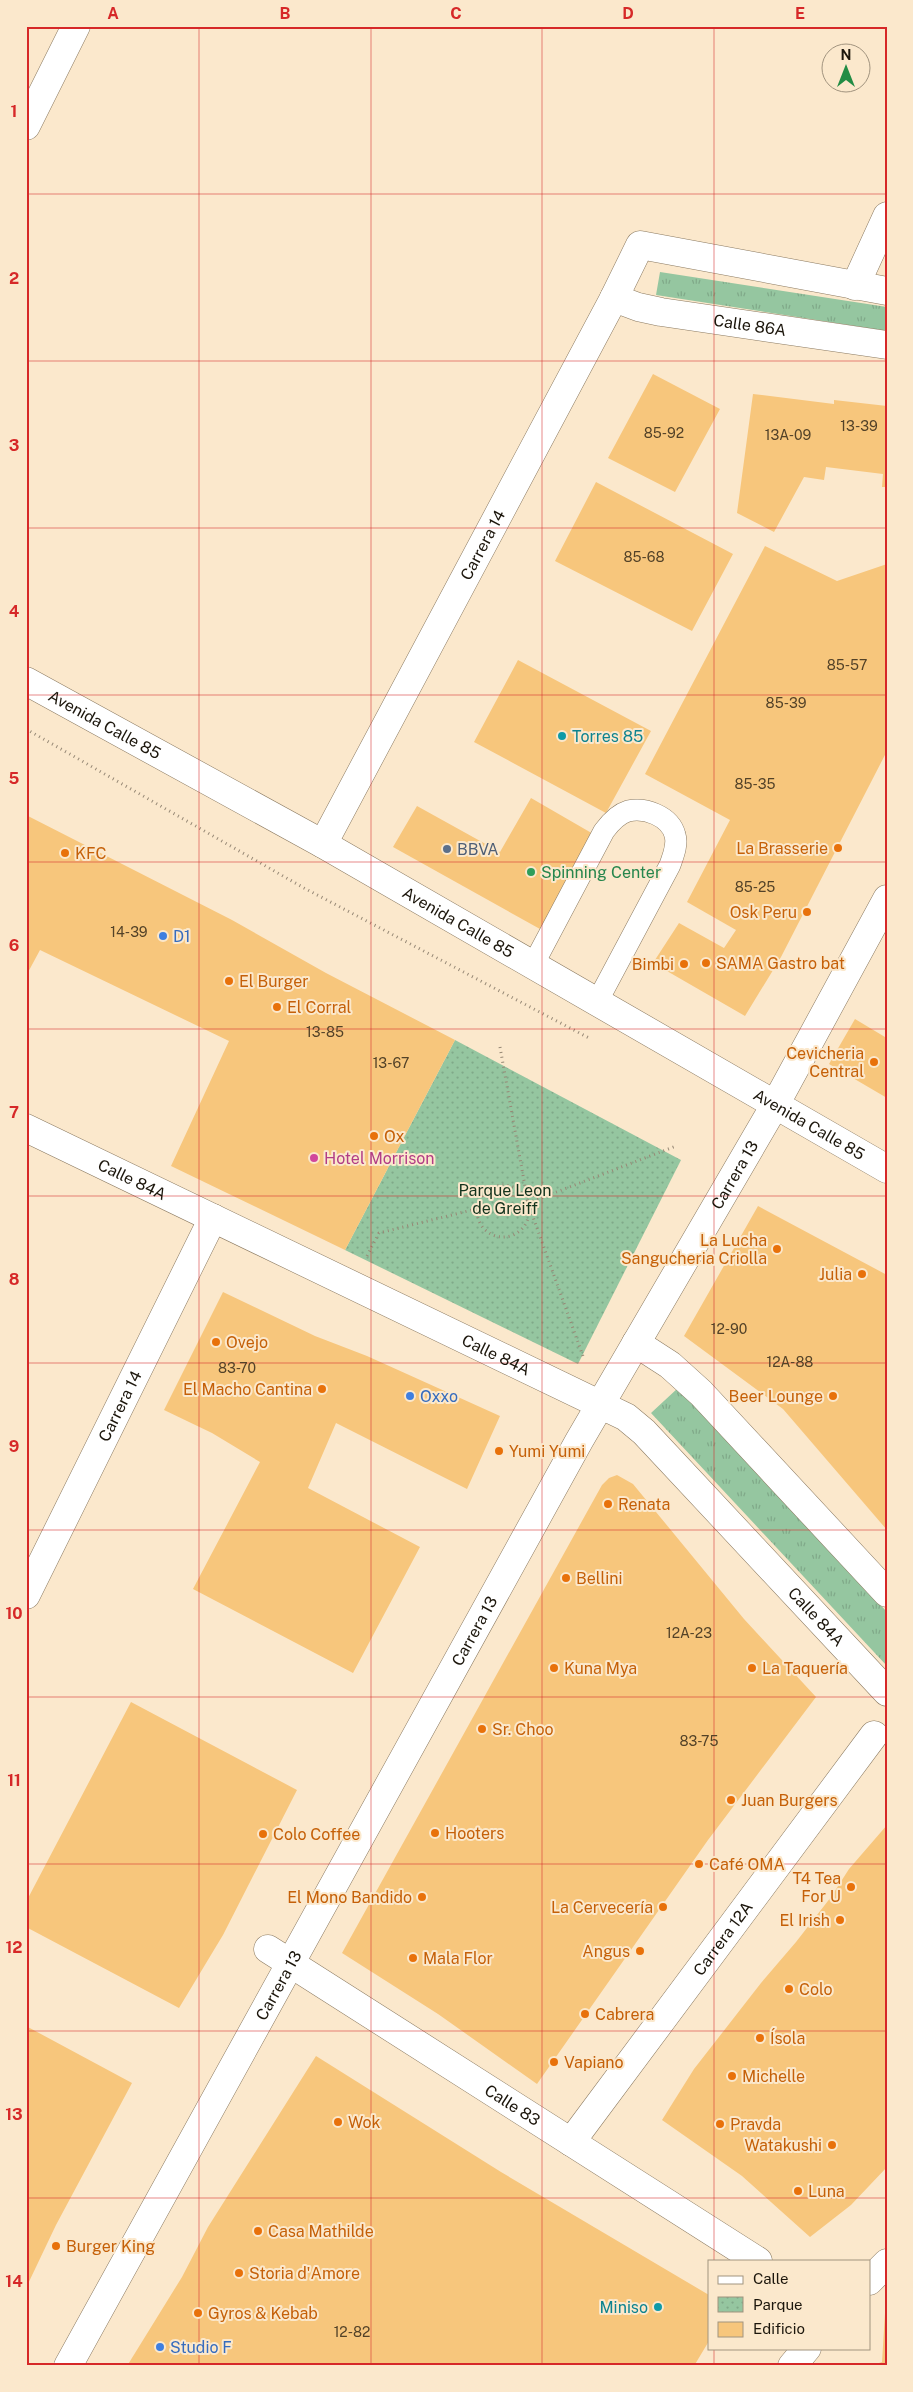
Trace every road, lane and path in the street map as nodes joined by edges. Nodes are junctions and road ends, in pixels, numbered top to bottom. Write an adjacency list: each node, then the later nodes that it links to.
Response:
1 (76, 26): 2 (street)
2 (26, 126)
3 (887, 216): 4 (street)
4 (855, 286): 5 (street); 6 (street, Carrera 14)
5 (887, 291)
6 (614, 298): 7 (street, Calle 86A); 10 (street, Carrera 14)
7 (887, 345)
8 (26, 681): 10 (street, Avenida Calle 85)
9 (26, 729): 14 (path)
10 (323, 844): 12 (street, Avenida Calle 85)
11 (887, 899): 16 (street, Carrera 13)
12 (533, 965): 13 (street, Avenida Calle 85); 13 (lane)
13 (597, 1002): 16 (street, Avenida Calle 85)
14 (590, 1039)
15 (500, 1047): 20 (path)
16 (775, 1105): 19 (street, Avenida Calle 85); 24 (street, Carrera 13)
17 (26, 1128): 22 (street, Calle 84A)
18 (676, 1146): 20 (path)
19 (887, 1169)
20 (528, 1204): 21 (path); 21 (path); 25 (path)
21 (476, 1209): 23 (path)
22 (213, 1218): 26 (street, Calle 84A); 28 (street, Carrera 14)
23 (365, 1260)
24 (636, 1343): 26 (street, Carrera 13); 27 (street)
25 (585, 1363)
26 (600, 1404): 29 (street, Calle 84A); 31 (street, Carrera 13)
27 (887, 1593)
28 (26, 1595)
29 (887, 1692)
30 (874, 1735): 32 (street, Carrera 12A)
31 (279, 1955): 32 (street, Calle 83); 37 (street, Carrera 13)
32 (571, 2142): 33 (street, Calle 83)
33 (756, 2260)
34 (887, 2263): 35 (street)
35 (870, 2279)
36 (805, 2350): 38 (street)
37 (68, 2366)
38 (792, 2366)

